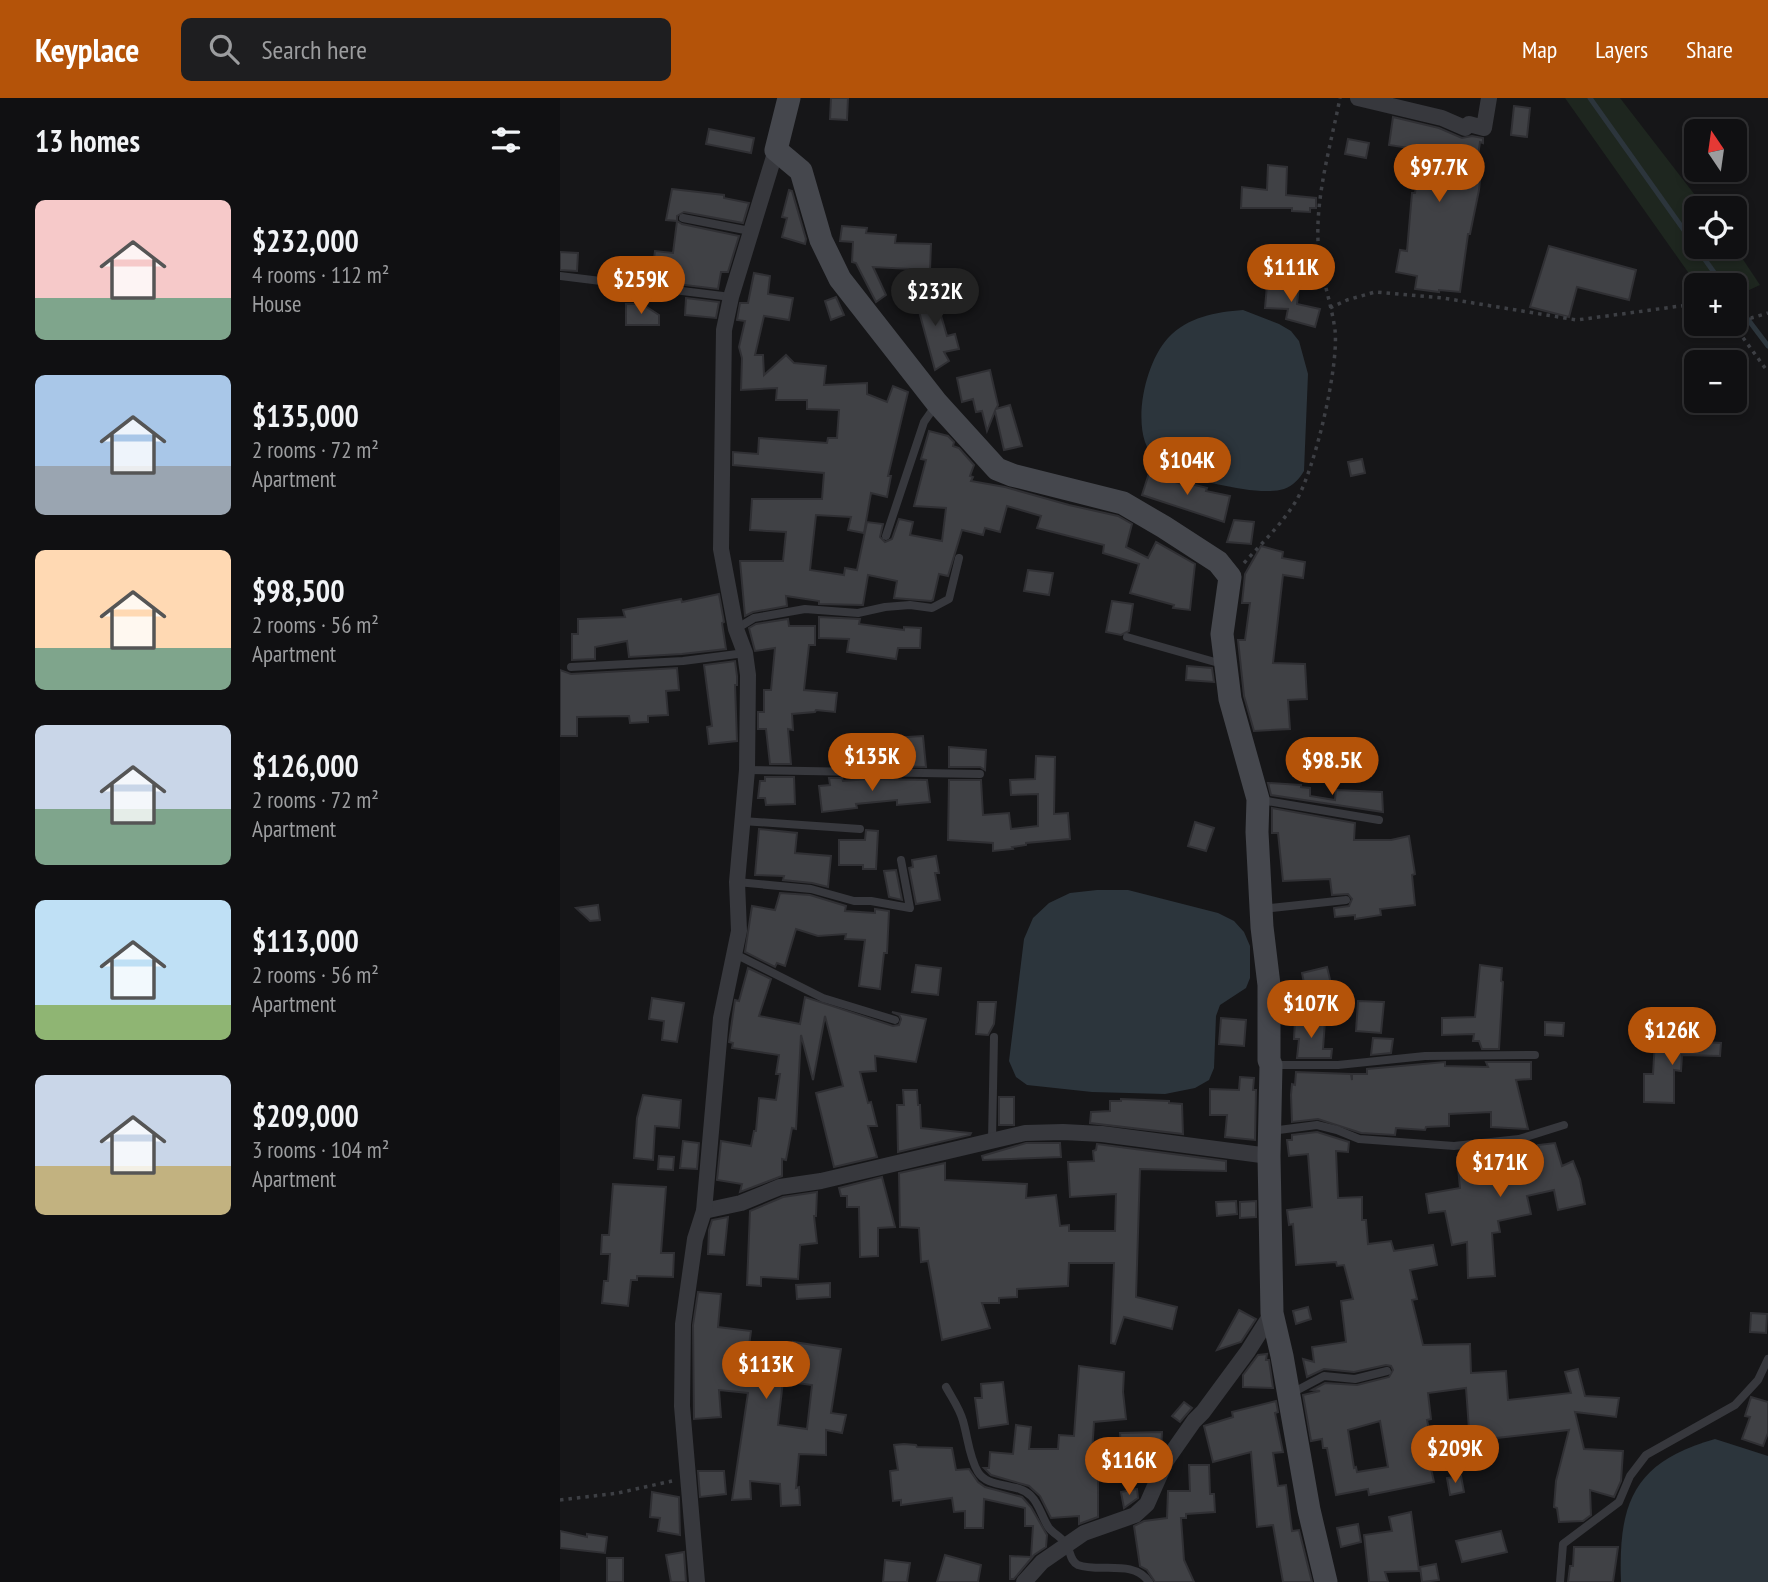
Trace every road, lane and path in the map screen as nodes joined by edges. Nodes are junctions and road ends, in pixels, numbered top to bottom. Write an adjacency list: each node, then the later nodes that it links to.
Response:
1 (789, 98): 5 (street)
2 (1340, 98): 11 (path)
3 (1358, 98): 4 (street)
4 (1489, 98)
5 (776, 149): 7 (street); 16 (street)
6 (683, 218): 7 (lane)
7 (750, 231): 9 (street)
8 (560, 276): 9 (lane)
9 (731, 297): 20 (street)
10 (1684, 305): 11 (path)
11 (1330, 308): 19 (path)
12 (1768, 313): 13 (path)
13 (1747, 317)
14 (1742, 336): 15 (path)
15 (1768, 372)
16 (942, 409): 17 (lane); 19 (street)
17 (886, 536)
18 (959, 558): 20 (lane)
19 (1230, 577): 23 (street)
20 (736, 629): 22 (street)
21 (1128, 637): 23 (lane)
22 (745, 653): 24 (lane); 25 (street)
23 (1226, 666): 27 (street)
24 (571, 667)
25 (747, 770): 26 (lane); 29 (street)
26 (980, 774)
27 (1258, 799): 28 (lane); 34 (street)
28 (1379, 820)
29 (742, 821): 30 (lane); 32 (street)
30 (860, 829)
31 (901, 860): 32 (lane)
32 (737, 882): 35 (street)
33 (1346, 901): 34 (lane)
34 (1261, 909): 39 (street)
35 (733, 953): 36 (lane); 44 (street)
36 (895, 1020)
37 (994, 1037): 42 (lane)
38 (1535, 1055): 39 (lane)
39 (1271, 1065): 41 (street)
40 (1564, 1125): 41 (lane)
41 (1271, 1132): 43 (street)
42 (992, 1140): 43 (street); 44 (street)
43 (1269, 1156): 45 (street)
44 (704, 1211): 50 (street)
45 (1272, 1313): 49 (street); 52 (street)
46 (1768, 1359): 57 (lane)
47 (1387, 1371): 49 (lane)
48 (946, 1387): 52 (lane)
49 (1289, 1394): 56 (street)
50 (690, 1478): 51 (path); 53 (street)
51 (560, 1500)
52 (1067, 1545): 54 (street); 55 (lane)
53 (697, 1582)
54 (1024, 1582)
55 (1149, 1582)
56 (1326, 1582)
57 (1560, 1582)

